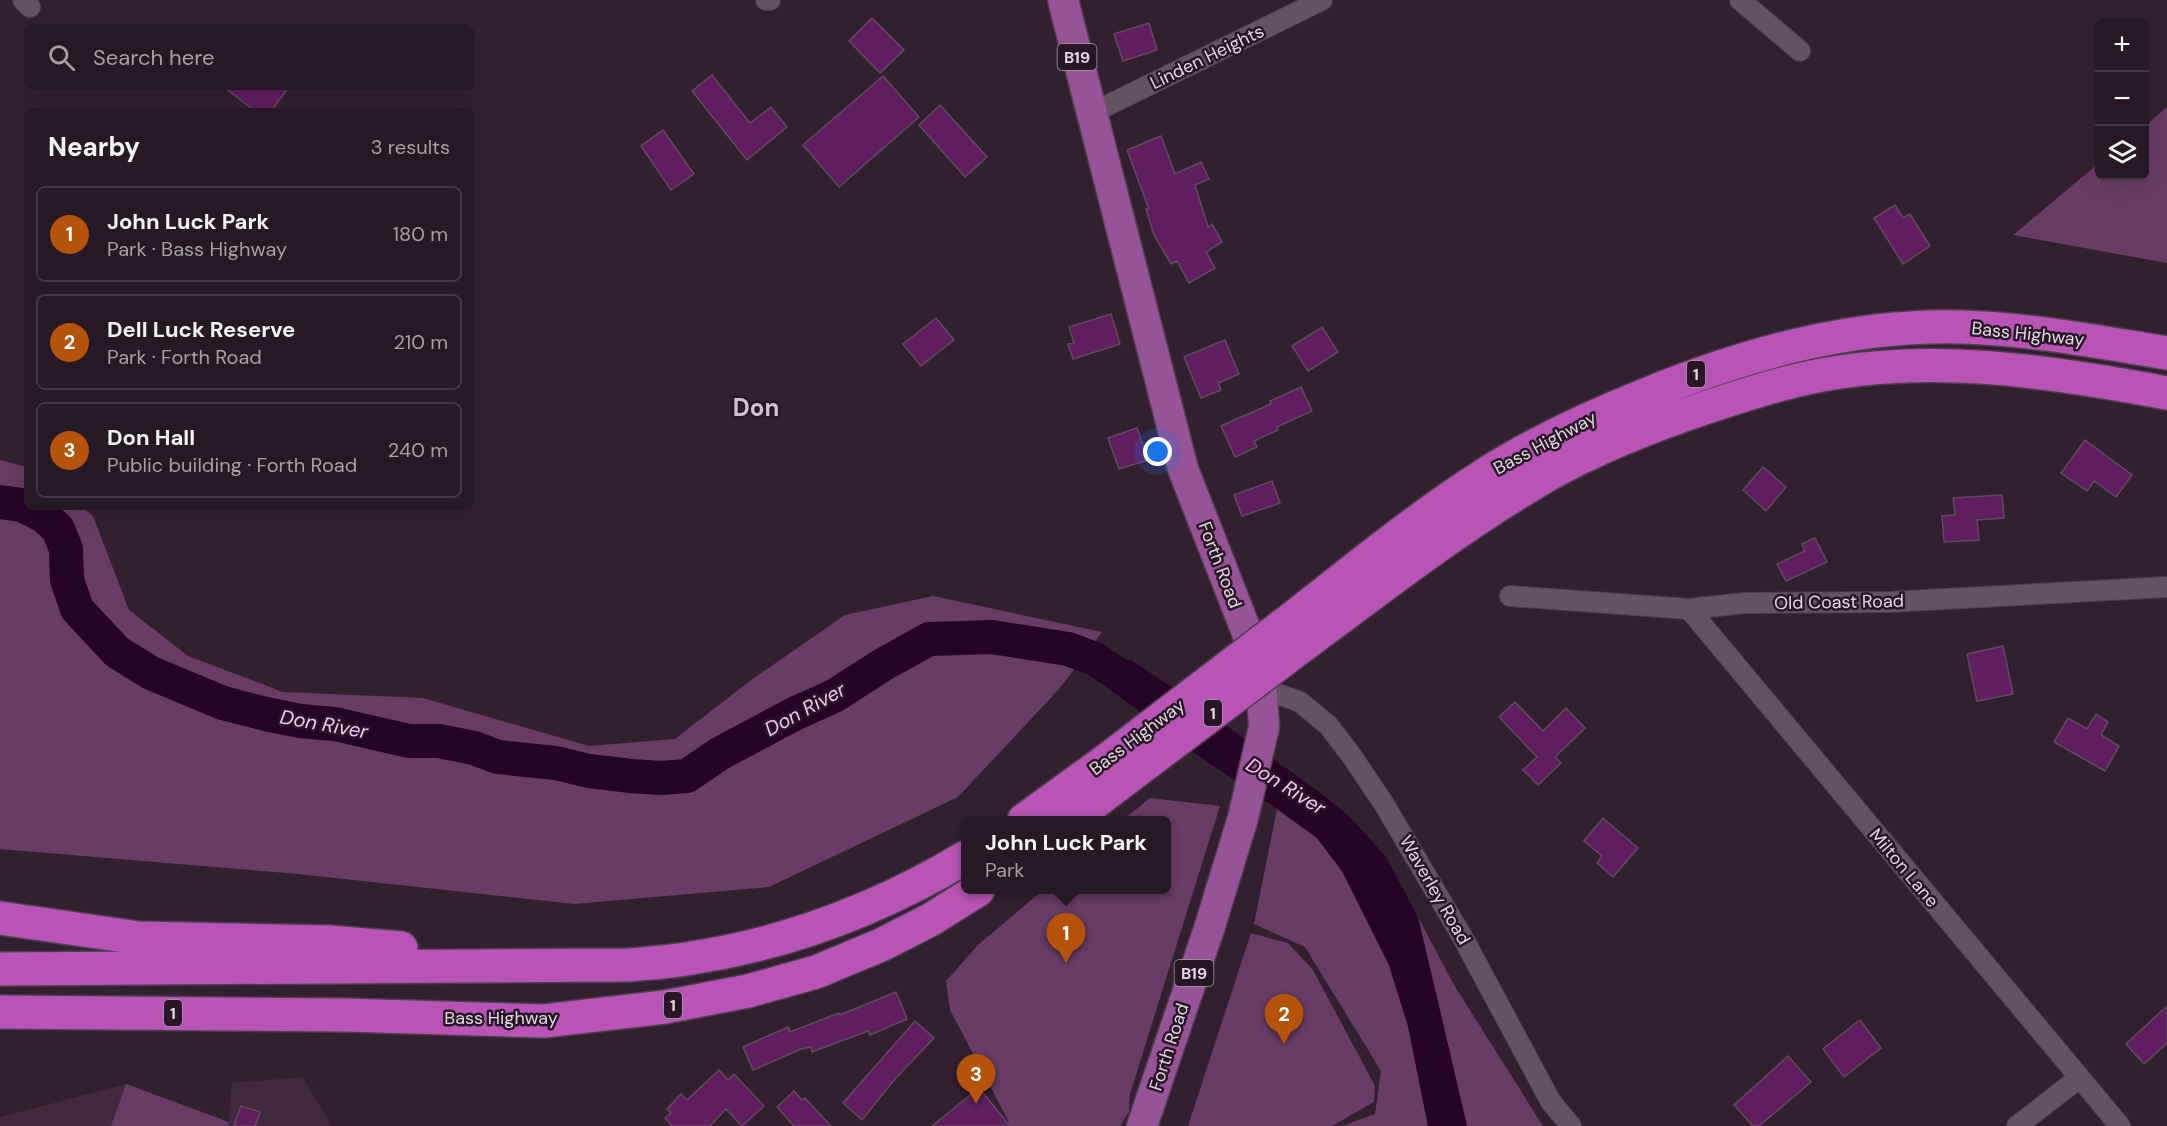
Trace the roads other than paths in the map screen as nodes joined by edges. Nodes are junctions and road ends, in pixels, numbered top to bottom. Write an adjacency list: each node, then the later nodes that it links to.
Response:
1 (1063, 0): 5 (main road, Forth Road / B19)
2 (1322, 0): 5 (street, Linden Heights)
3 (1740, 0): 4 (street)
4 (1800, 51)
5 (1092, 113): 12 (main road, Forth Road / B19)
6 (2167, 353): 11 (highway, Bass Highway / 1)
7 (2167, 393): 11 (highway, Bass Highway / 1)
8 (2167, 587): 10 (street, Old Coast Road)
9 (1510, 596): 10 (street, Old Coast Road)
10 (1689, 609): 24 (street, Milton Lane)
11 (1298, 632): 13 (highway, Bass Highway / 1, bridge)
12 (1262, 694): 25 (main road, Forth Road / B19); 26 (street, Waverley Road)
13 (1112, 773): 14 (highway, Bass Highway / 1); 15 (highway, Bass Highway / 1)
14 (1031, 816)
15 (1075, 816)
16 (961, 860): 19 (highway)
17 (972, 894): 22 (highway, Bass Highway / 1)
18 (0, 918): 19 (highway)
19 (594, 965): 20 (highway)
20 (0, 969)
21 (0, 1012): 22 (highway, Bass Highway / 1)
22 (345, 1015): 23 (highway)
23 (0, 1034)
24 (2079, 1078): 27 (street); 28 (street, Milton Lane)
25 (1142, 1126)
26 (1571, 1126)
27 (2017, 1126)
28 (2120, 1126)

